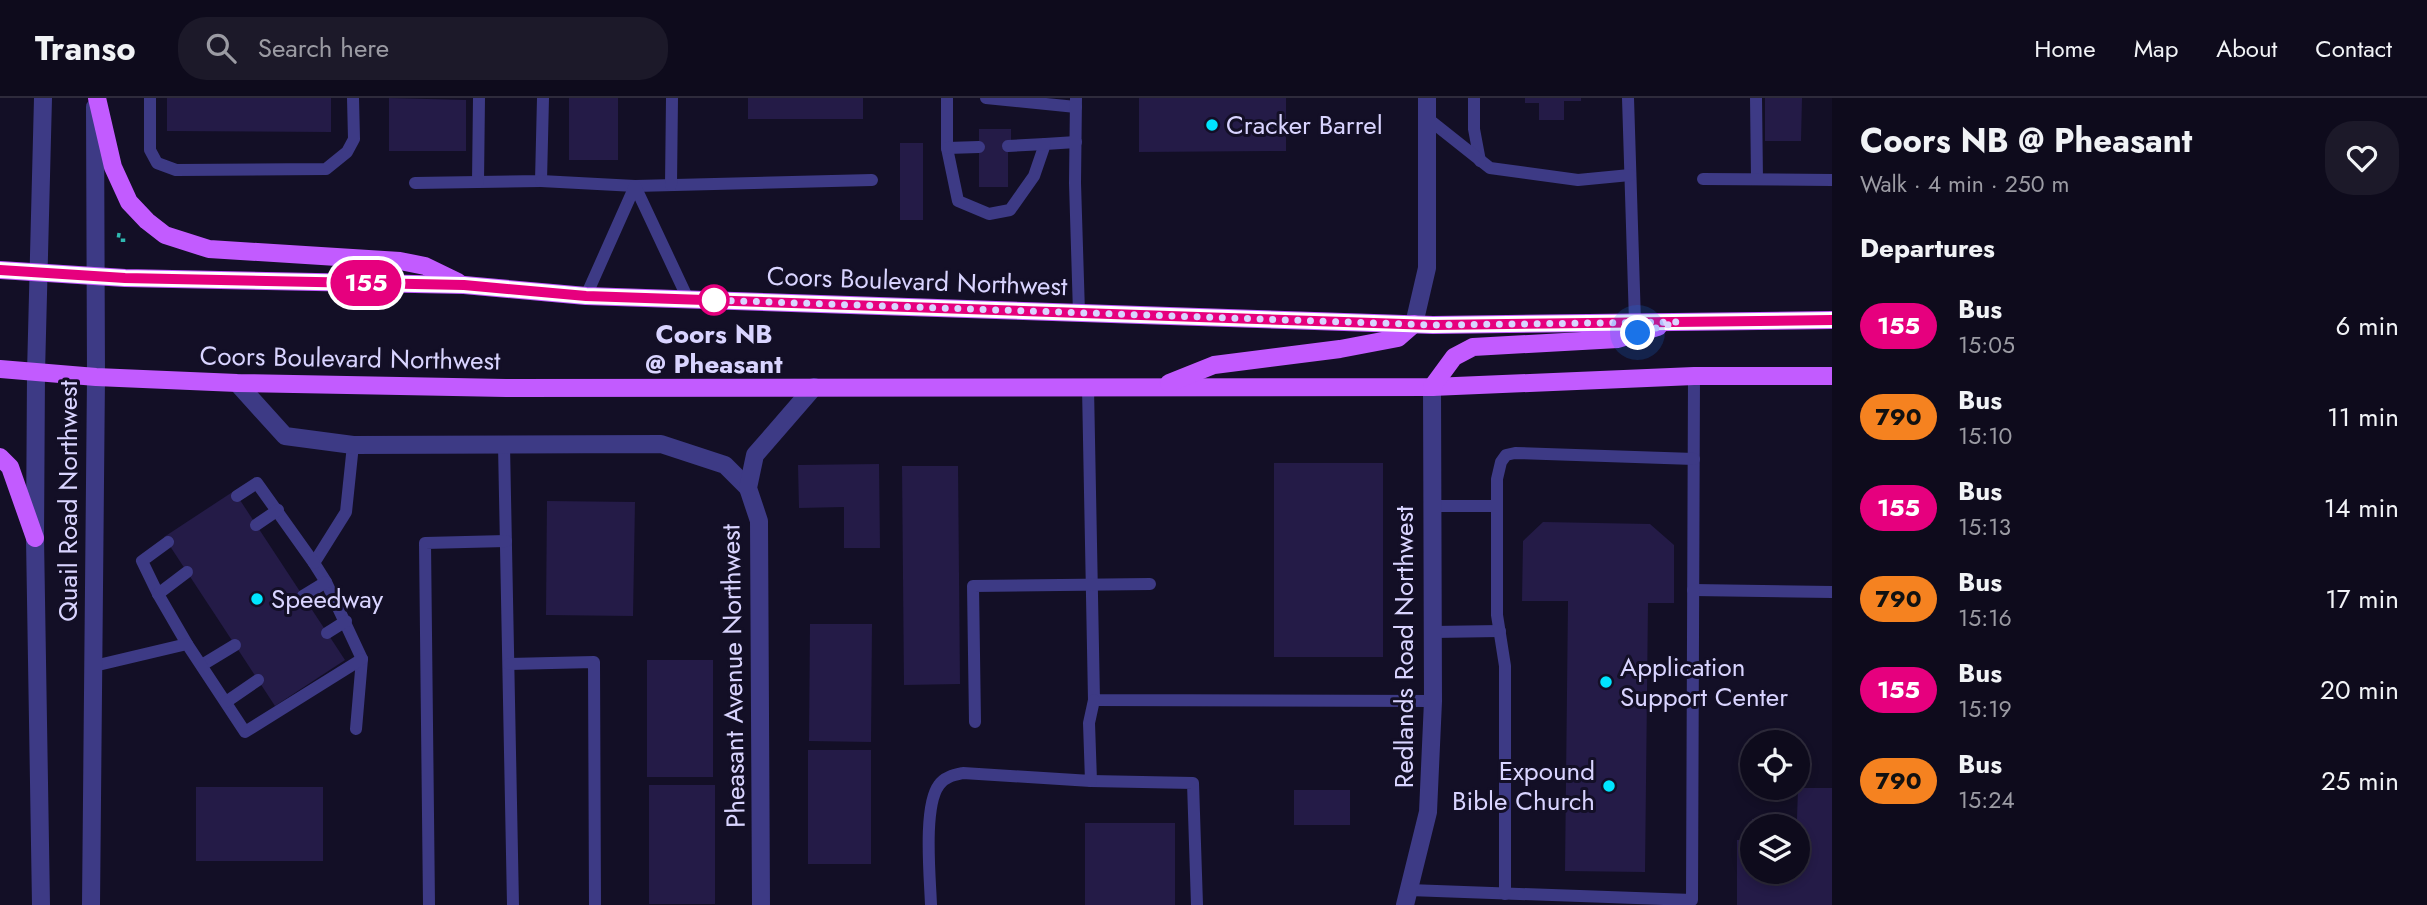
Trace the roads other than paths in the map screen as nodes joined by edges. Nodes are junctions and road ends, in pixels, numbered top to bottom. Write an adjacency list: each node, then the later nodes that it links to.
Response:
1 (43, 98): 33 (street, Quail Road Northwest)
2 (96, 98): 34 (street, Quail Road Northwest); 35 (main road)
3 (150, 98): 4 (lane)
4 (353, 98)
5 (479, 98): 28 (lane)
6 (543, 98): 27 (lane)
7 (672, 98): 30 (lane)
8 (947, 98): 20 (lane)
9 (986, 98): 14 (lane)
10 (1427, 98): 15 (street)
11 (1474, 98): 21 (lane)
12 (1628, 98): 22 (lane)
13 (1756, 98): 24 (lane)
14 (1076, 103): 16 (lane)
15 (1427, 118): 21 (lane); 42 (street)
16 (1076, 142): 17 (lane); 38 (lane)
17 (1045, 144): 18 (lane); 20 (lane)
18 (1008, 146)
19 (979, 147): 20 (lane)
20 (947, 148)
21 (1480, 161): 22 (lane)
22 (1630, 175): 40 (lane)
23 (1703, 179): 24 (lane)
24 (1757, 179): 26 (lane)
25 (872, 180): 30 (lane)
26 (1832, 180)
27 (541, 181): 28 (lane); 31 (lane)
28 (478, 182): 29 (lane)
29 (415, 183)
30 (671, 185): 31 (lane)
31 (635, 186): 36 (lane); 37 (lane)
32 (0, 270): 33 (main road, Coors Boulevard Northwest)
33 (39, 273): 34 (main road, Coors Boulevard Northwest); 44 (street, Quail Road Northwest)
34 (94, 277): 35 (main road, Coors Boulevard Northwest); 47 (street, Quail Road Northwest)
35 (464, 285): 36 (main road, Coors Boulevard Northwest)
36 (586, 296): 37 (main road, Coors Boulevard Northwest)
37 (688, 299): 38 (main road, Coors Boulevard Northwest)
38 (1079, 313): 42 (main road, Coors Boulevard Northwest)
39 (1832, 320): 41 (main road, Coors Boulevard Northwest)
40 (1635, 322): 41 (main road, Coors Boulevard Northwest); 42 (main road, Coors Boulevard Northwest)
41 (1678, 322): 52 (main road)
42 (1414, 324): 51 (main road)
43 (0, 369): 44 (main road, Coors Boulevard Northwest)
44 (36, 373): 47 (main road, Coors Boulevard Northwest); 63 (street, Quail Road Northwest)
45 (1693, 376): 46 (main road, Coors Boulevard Northwest); 52 (main road, Coors Boulevard Northwest); 56 (lane)
46 (1832, 376)
47 (96, 377): 48 (main road, Coors Boulevard Northwest); 84 (street, Quail Road Northwest)
48 (237, 383): 49 (main road, Coors Boulevard Northwest); 53 (street)
49 (814, 387): 50 (main road, Coors Boulevard Northwest); 57 (street, Pheasant Avenue Northwest)
50 (1087, 387): 51 (main road, Coors Boulevard Northwest); 70 (lane)
51 (1160, 387): 52 (main road, Coors Boulevard Northwest)
52 (1432, 387): 59 (street, Redlands Road Northwest)
53 (353, 445): 54 (street); 66 (lane)
54 (504, 445): 57 (street); 64 (lane)
55 (0, 457): 63 (main road)
56 (1693, 459): 60 (lane); 71 (lane)
57 (748, 488): 99 (street, Pheasant Avenue Northwest)
58 (237, 496): 61 (lane)
59 (1432, 506): 60 (lane); 77 (street, Redlands Road Northwest)
60 (1497, 506): 76 (lane)
61 (278, 510): 62 (lane); 66 (lane)
62 (256, 525)
63 (35, 538): 94 (street, Quail Road Northwest)
64 (506, 541): 82 (lane); 96 (lane)
65 (168, 542): 73 (lane)
66 (314, 563): 68 (lane)
67 (187, 572): 73 (lane)
68 (326, 582): 74 (lane); 75 (lane)
69 (1150, 584): 70 (lane)
70 (1092, 585): 86 (lane); 89 (lane)
71 (1693, 590): 72 (lane); 92 (lane)
72 (1832, 592)
73 (158, 594): 79 (lane)
74 (303, 596)
75 (345, 621): 78 (lane); 81 (lane)
76 (1500, 631): 77 (lane); 92 (lane)
77 (1433, 632): 87 (street, Redlands Road Northwest)
78 (327, 633)
79 (187, 644): 83 (lane); 84 (lane)
80 (235, 645): 83 (lane)
81 (362, 659): 88 (lane); 90 (lane)
82 (509, 664): 97 (lane); 98 (lane)
83 (202, 665): 88 (lane)
84 (93, 666): 95 (street, Quail Road Northwest)
85 (258, 680): 88 (lane)
86 (1094, 700): 87 (lane); 91 (lane)
87 (1433, 701): 93 (street, Redlands Road Northwest)
88 (226, 702)
89 (975, 722)
90 (356, 729)
91 (1091, 781): 100 (lane); 101 (lane)
92 (1505, 894): 93 (lane)
93 (1407, 898)
94 (41, 905)
95 (92, 905)
96 (429, 905)
97 (513, 905)
98 (595, 905)
99 (761, 905)
100 (931, 905)
101 (1197, 905)

